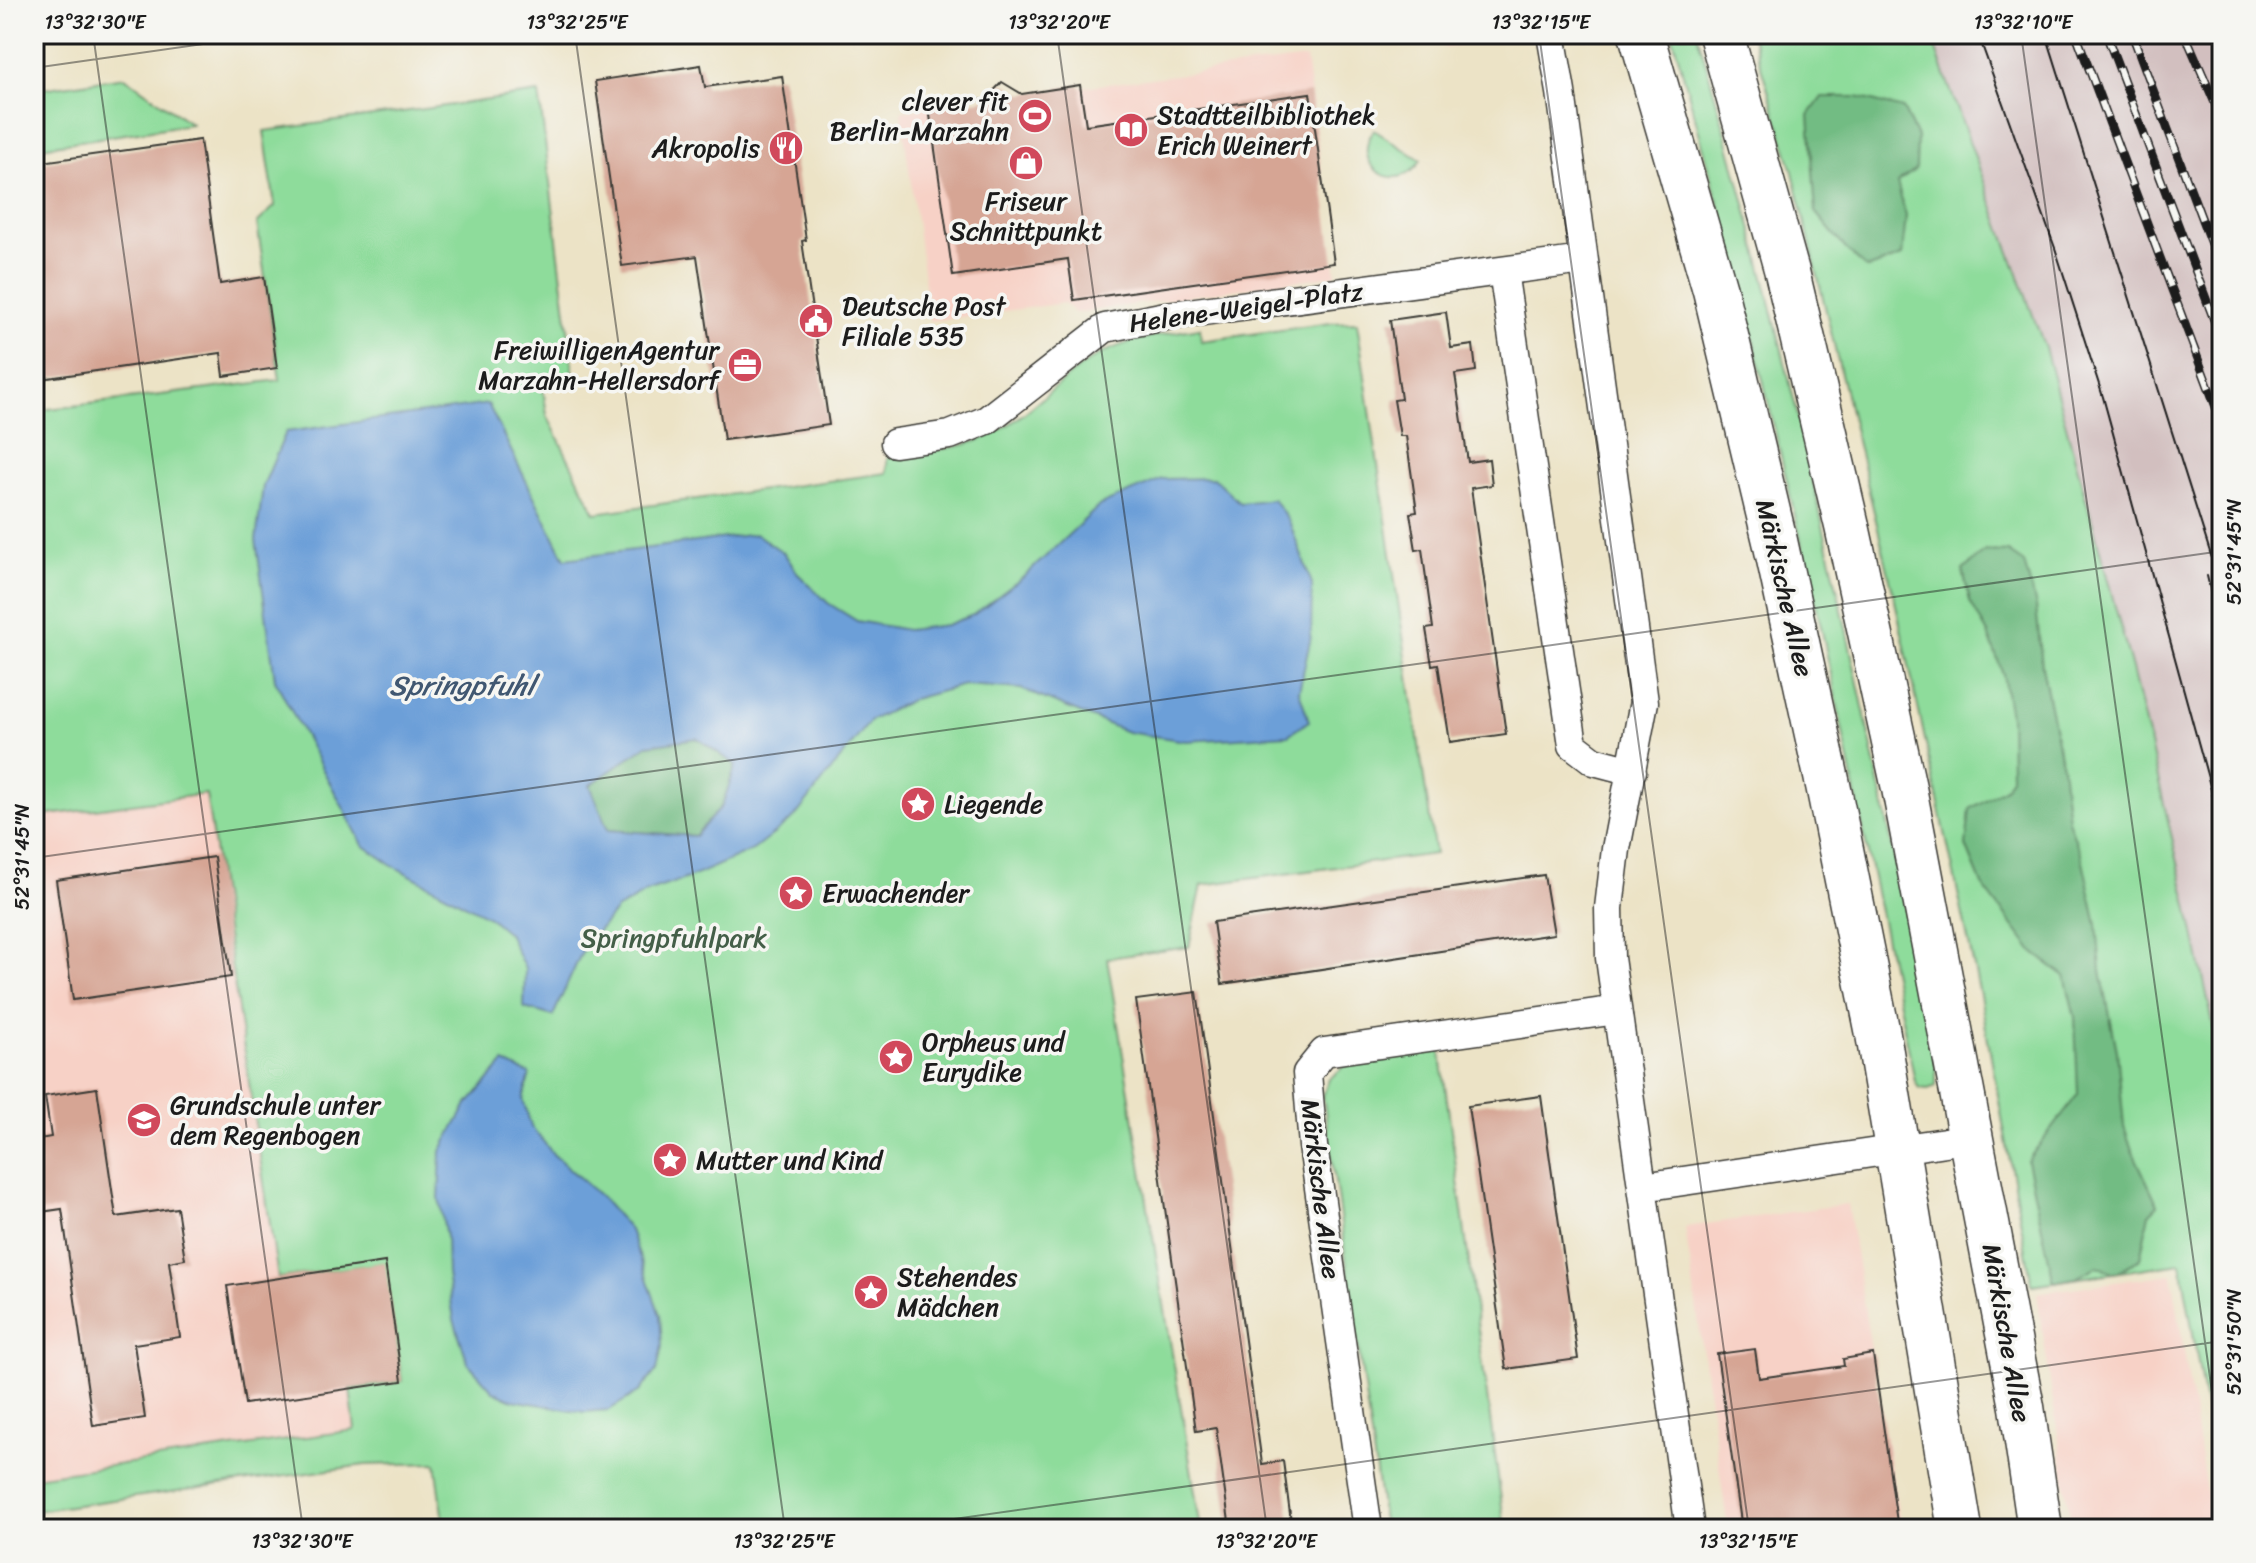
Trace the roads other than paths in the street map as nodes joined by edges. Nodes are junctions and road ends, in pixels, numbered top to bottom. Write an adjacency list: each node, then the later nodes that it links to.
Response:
1 (1551, 34): 4 (street)
2 (1641, 34): 10 (main road, Märkische Allee)
3 (1721, 34): 9 (main road, Märkische Allee)
4 (1583, 260): 5 (street, Helene-Weigel-Platz); 7 (street)
5 (1503, 271): 6 (street, Helene-Weigel-Platz); 7 (street)
6 (895, 443)
7 (1632, 771): 8 (street)
8 (1617, 1010): 11 (street); 12 (street, Märkische Allee)
9 (1972, 1138): 10 (street); 15 (main road, Märkische Allee)
10 (1898, 1149): 11 (street); 14 (main road, Märkische Allee)
11 (1643, 1187): 13 (street)
12 (1368, 1529)
13 (1690, 1529)
14 (1960, 1529)
15 (2040, 1529)

